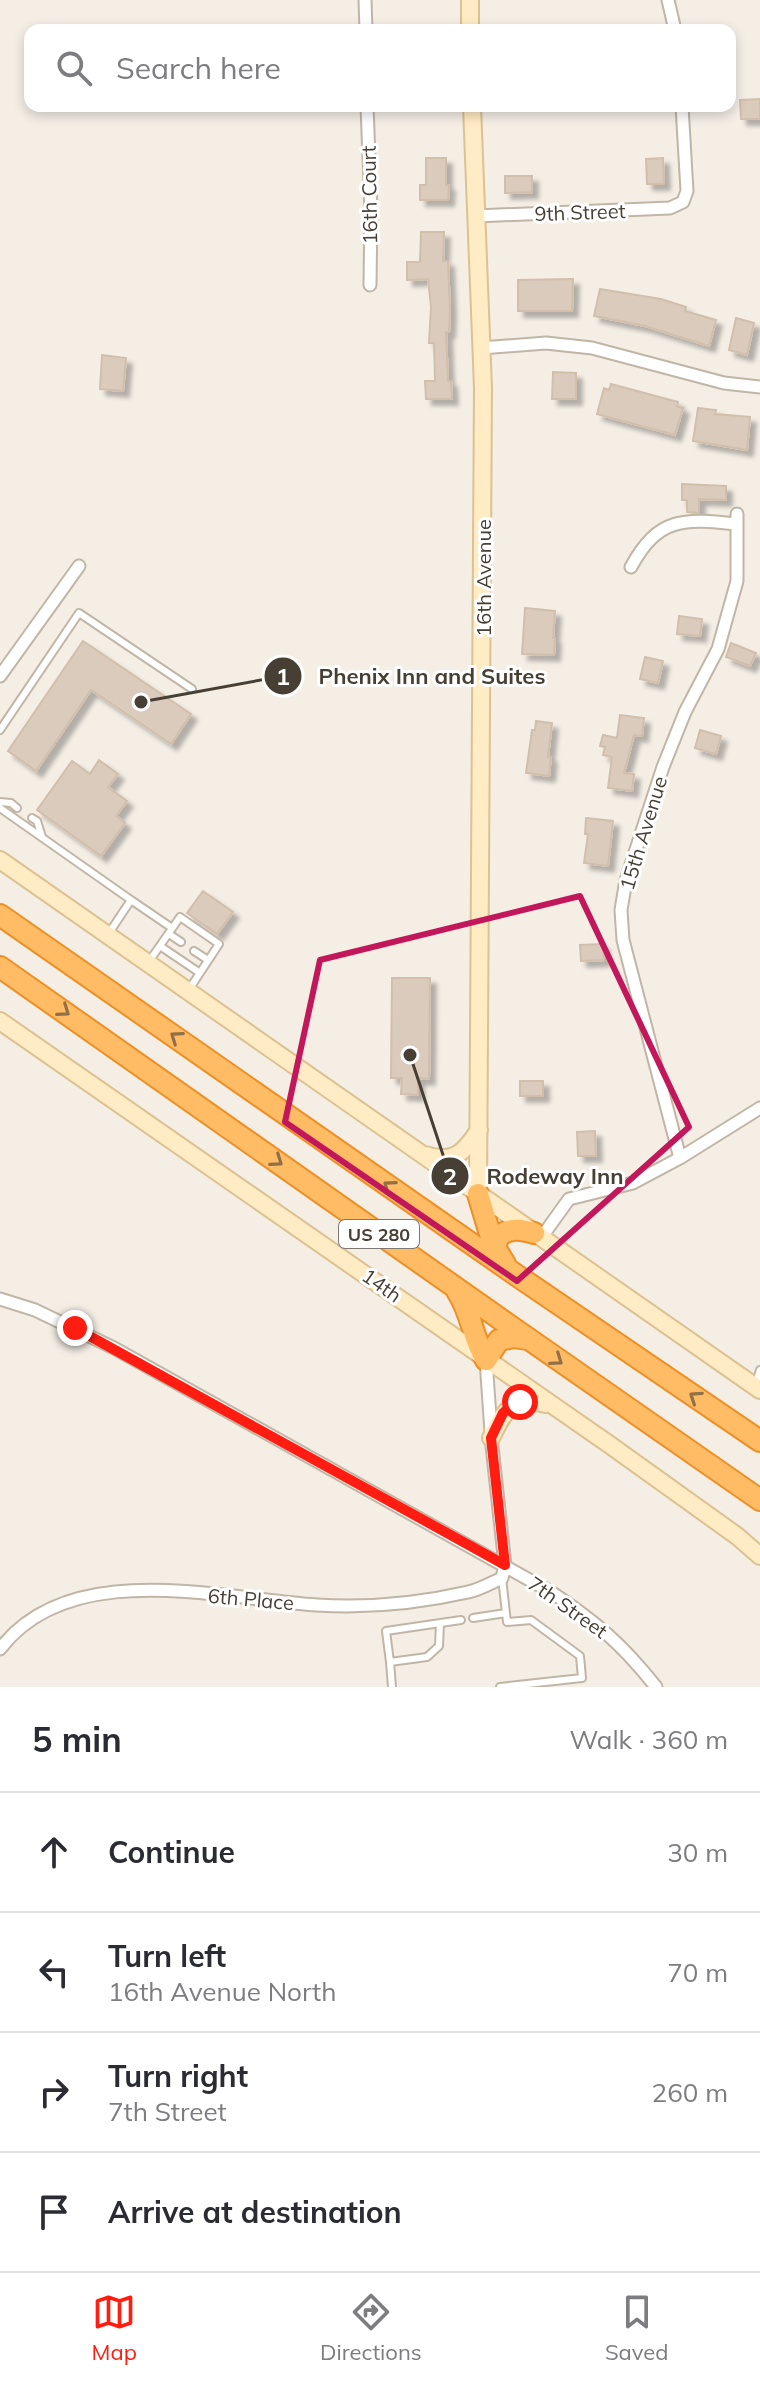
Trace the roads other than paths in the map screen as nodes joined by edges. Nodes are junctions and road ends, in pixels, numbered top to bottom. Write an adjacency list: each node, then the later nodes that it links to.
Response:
1 (365, 0): 4 (street)
2 (470, 0): 5 (street)
3 (668, 0): 6 (street)
4 (366, 24)
5 (470, 24)
6 (674, 24)
7 (367, 112): 11 (street, 16th Court)
8 (472, 112): 10 (street, 16th Avenue)
9 (682, 112): 10 (street, 9th Street)
10 (476, 216): 12 (street, 16th Avenue)
11 (370, 285)
12 (481, 348): 13 (street); 38 (street, 16th Avenue)
13 (760, 387)
14 (79, 566): 16 (street)
15 (631, 567): 40 (street, 15th Avenue)
16 (0, 676)
17 (192, 689): 18 (lane)
18 (0, 730)
19 (0, 805): 20 (lane); 22 (lane)
20 (17, 808)
21 (32, 818): 22 (lane)
22 (42, 837): 24 (lane)
23 (0, 860): 27 (street)
24 (131, 900): 26 (lane); 27 (lane)
25 (0, 915): 42 (highway, US 280, one-way to 25)
26 (171, 931): 28 (lane); 29 (lane); 31 (lane)
27 (107, 935): 32 (street)
28 (181, 942)
29 (160, 946): 32 (lane); 34 (lane)
30 (194, 951): 31 (lane)
31 (208, 960): 34 (lane)
32 (148, 963): 35 (street)
33 (0, 967): 46 (highway, US 280, one-way to 46)
34 (200, 973): 35 (lane)
35 (188, 991): 39 (street)
36 (0, 1021): 49 (street, 14th)
37 (760, 1108): 40 (street)
38 (479, 1130): 39 (street); 41 (street, 16th Avenue)
39 (420, 1153): 41 (street)
40 (680, 1158): 43 (street)
41 (478, 1194): 42 (highway); 43 (street); 44 (highway)
42 (435, 1218): 45 (highway, US 280)
43 (538, 1236): 44 (highway); 50 (street)
44 (495, 1249): 45 (highway)
45 (510, 1271): 53 (highway, US 280, one-way to 45)
46 (455, 1288): 48 (highway, US 280); 49 (highway)
47 (0, 1299): 56 (street, 7th Street)
48 (530, 1341): 49 (highway); 54 (highway, US 280, one-way to 54)
49 (486, 1360): 51 (street, 14th); 52 (street)
50 (758, 1382)
51 (554, 1406): 52 (street); 55 (street, 14th)
52 (491, 1438): 56 (street)
53 (760, 1441)
54 (760, 1500)
55 (760, 1556)
56 (505, 1565): 57 (street); 66 (street, 7th Street)
57 (502, 1578): 58 (lane); 62 (street, 6th Place)
58 (506, 1613): 59 (lane); 65 (lane)
59 (473, 1618)
60 (461, 1620): 61 (lane)
61 (440, 1623): 63 (lane); 63 (lane)
62 (0, 1649)
63 (390, 1662): 64 (lane)
64 (392, 1687)
65 (500, 1687)
66 (656, 1687)

